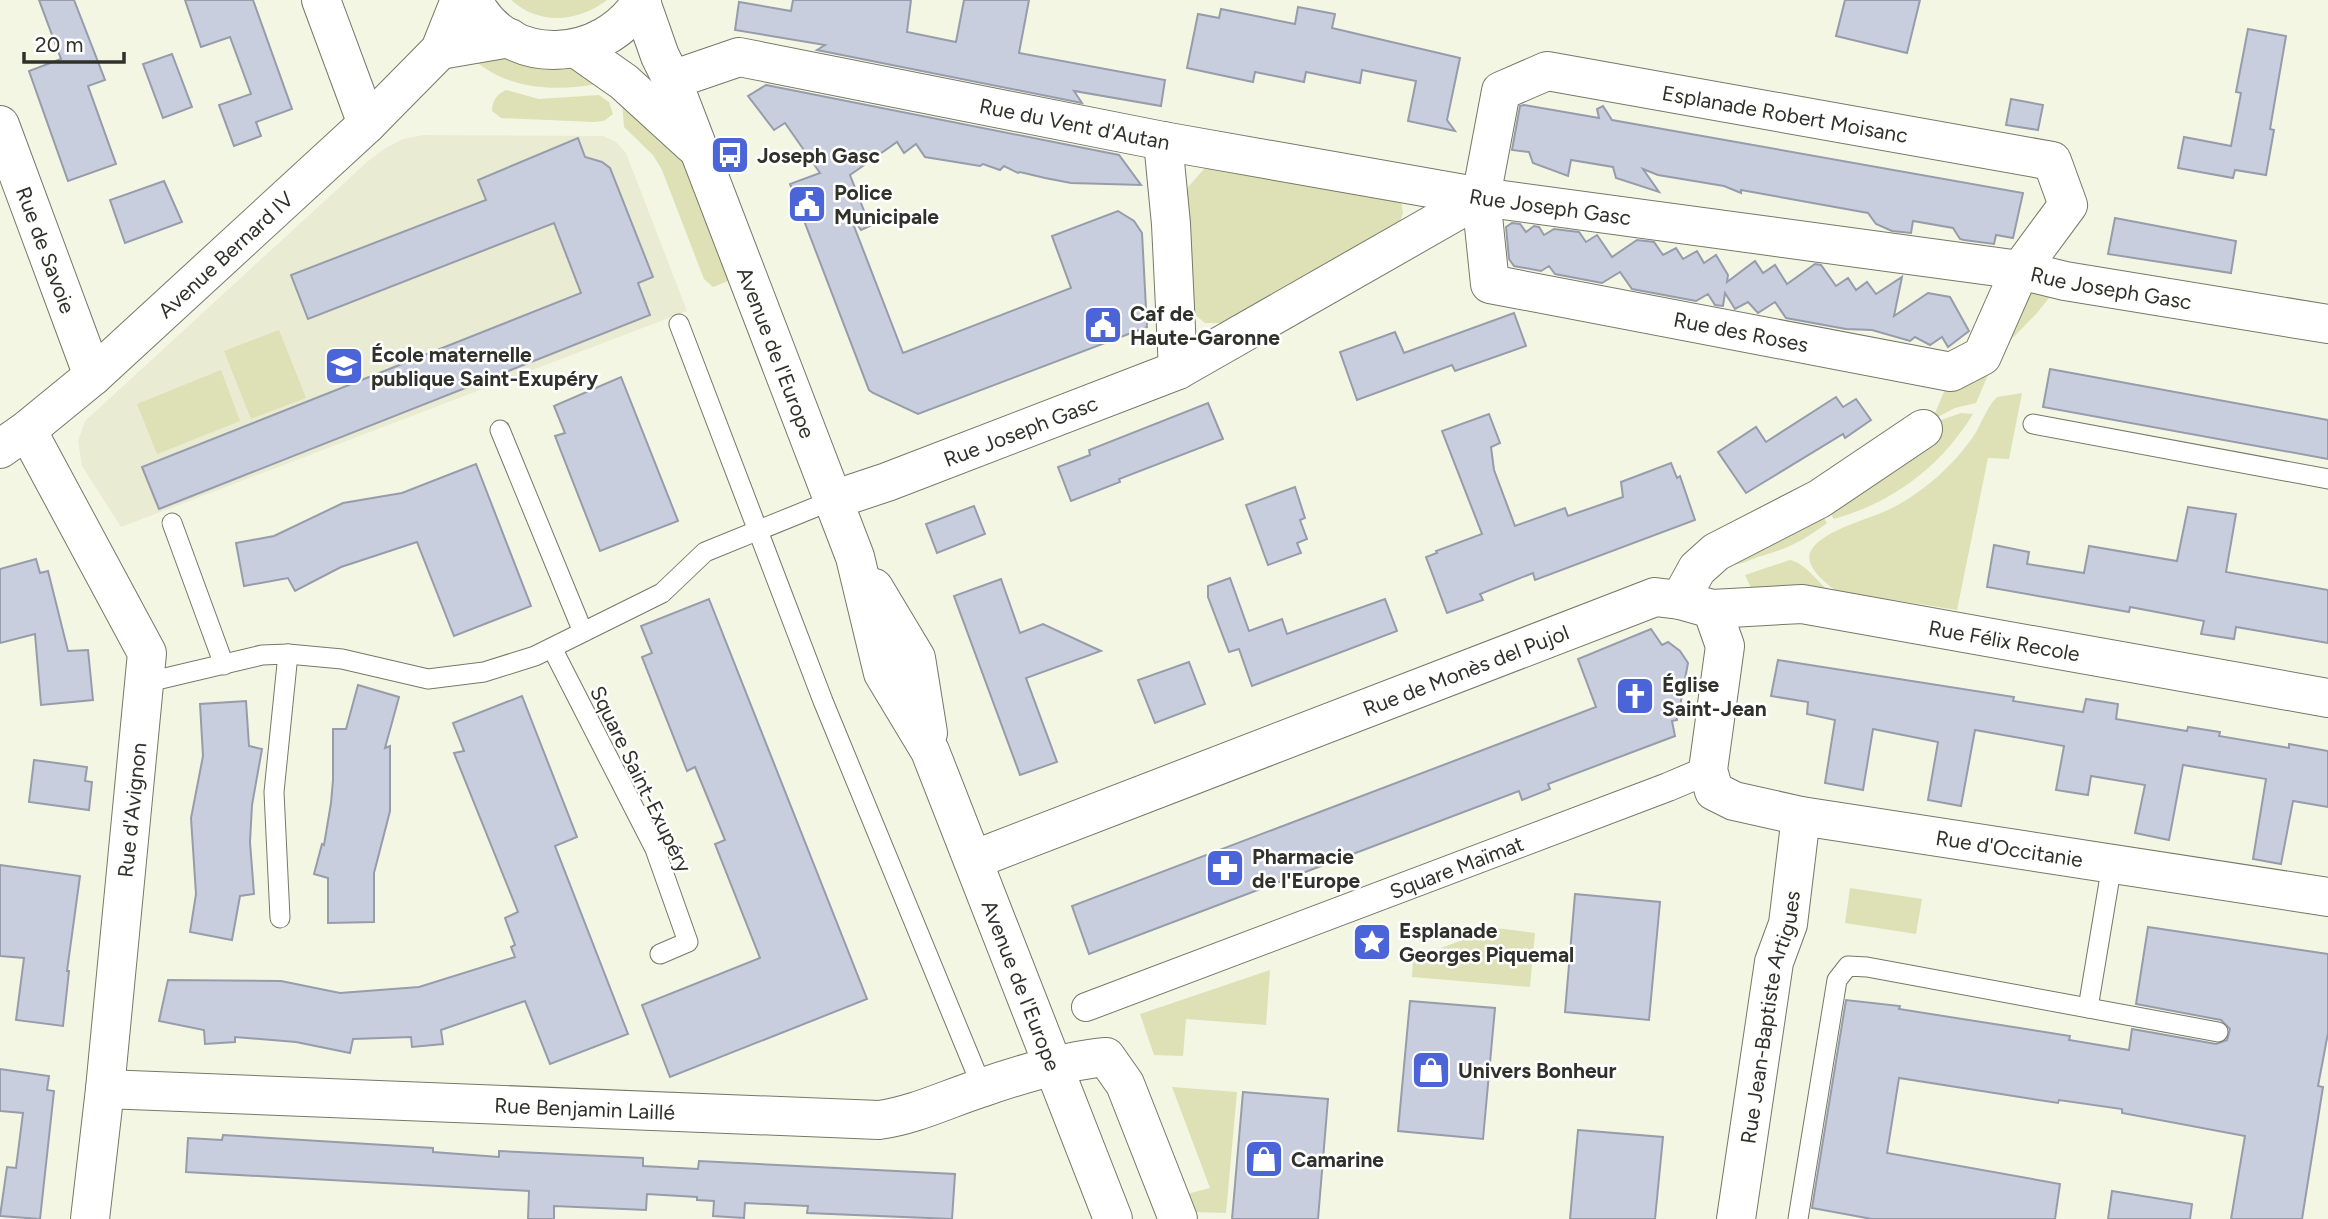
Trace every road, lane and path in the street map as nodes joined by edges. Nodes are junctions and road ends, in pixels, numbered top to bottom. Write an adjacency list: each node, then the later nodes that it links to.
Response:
1 (321, 0): 9 (street)
2 (460, 0): 7 (street, Avenue Bernard IV)
3 (473, 0): 5 (street)
4 (642, 1): 6 (street); 8 (street, Avenue de l'Europe)
5 (510, 38): 6 (street); 7 (street)
6 (577, 49): 12 (street, Avenue de l'Europe)
7 (440, 50): 9 (street, Avenue Bernard IV)
8 (672, 80): 11 (street, Rue du Vent d'Autan); 12 (street, Avenue de l'Europe)
9 (367, 124): 18 (street, Avenue Bernard IV)
10 (0, 125): 18 (street, Rue de Savoie)
11 (1163, 141): 13 (street, Rue du Vent d'Autan); 17 (street)
12 (697, 149): 24 (street, Avenue de l'Europe)
13 (1481, 197): 14 (street, Rue Joseph Gasc); 14 (street, Rue des Roses); 14 (street, Esplanade Robert Moisanc); 17 (street, Rue Joseph Gasc)
14 (2020, 270): 16 (street, Rue Joseph Gasc)
15 (679, 324): 26 (lane)
16 (2328, 324)
17 (1178, 370): 24 (street, Rue Joseph Gasc)
18 (93, 376): 22 (street, Avenue Bernard IV)
19 (2033, 424): 23 (lane)
20 (1923, 429): 27 (street)
21 (500, 430): 28 (lane)
22 (14, 439): 32 (street, Rue d'Avignon)
23 (2328, 479)
24 (833, 500): 26 (lane); 36 (street, Avenue de l'Europe)
25 (172, 523): 31 (lane)
26 (759, 532): 28 (lane); 45 (lane)
27 (1696, 605): 33 (street, Rue Félix Recole); 34 (street); 36 (street, Rue de Monès del Pujol)
28 (583, 632): 29 (lane)
29 (552, 648): 30 (lane); 40 (lane, Square Saint-Exupéry)
30 (288, 654): 31 (lane); 39 (lane)
31 (224, 665): 32 (lane)
32 (144, 683): 46 (street, Rue d'Avignon)
33 (2328, 698)
34 (1708, 770): 35 (street, Rue d'Occitanie); 41 (street, Square Maïmat)
35 (1801, 816): 37 (street, Rue d'Occitanie); 50 (street, Rue Jean-Baptiste Artigues)
36 (973, 860): 44 (street, Avenue de l'Europe)
37 (2112, 864): 38 (street, Rue d'Occitanie); 42 (lane)
38 (2328, 897)
39 (280, 918)
40 (660, 954)
41 (1086, 1007)
42 (2088, 1008): 43 (lane); 51 (lane)
43 (2218, 1032)
44 (1054, 1066): 45 (street, Rue Benjamin Laillé); 48 (street, Avenue de l'Europe); 49 (street, Rue Benjamin Laillé)
45 (982, 1087): 46 (street, Rue Benjamin Laillé)
46 (105, 1089): 47 (street, Rue d'Avignon)
47 (90, 1219)
48 (1113, 1219)
49 (1178, 1219)
50 (1736, 1219)
51 (1798, 1219)

